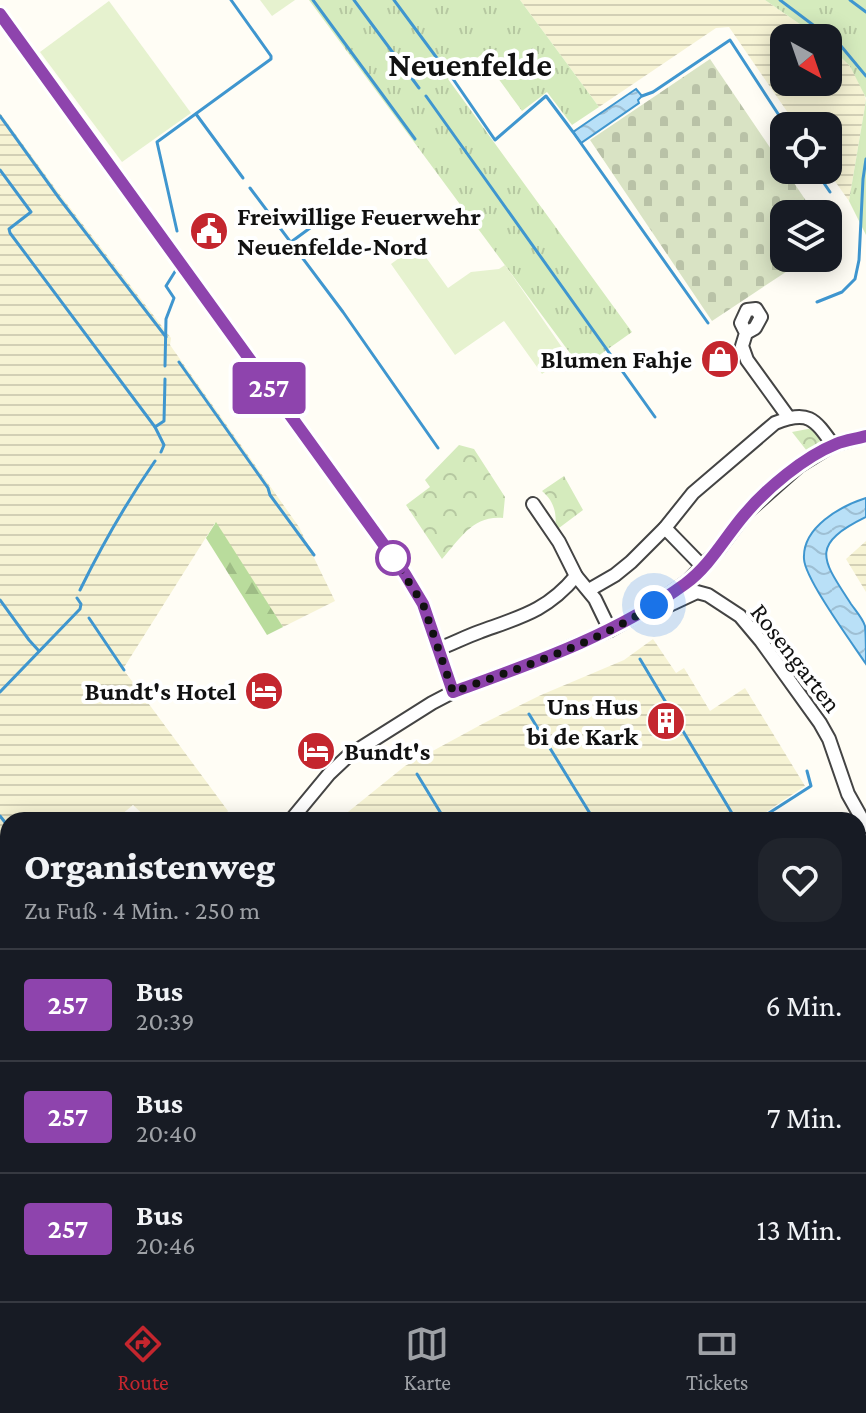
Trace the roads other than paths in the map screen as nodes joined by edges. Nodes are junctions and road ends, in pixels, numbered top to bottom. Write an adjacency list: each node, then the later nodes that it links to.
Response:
1 (0, 14): 13 (street)
2 (746, 333): 3 (street)
3 (789, 418): 5 (street); 7 (street)
4 (866, 436): 5 (street)
5 (833, 445): 8 (street)
6 (533, 504): 9 (street)
7 (665, 528): 8 (street); 10 (street)
8 (703, 567): 11 (street)
9 (576, 576): 10 (street); 13 (street)
10 (589, 590): 12 (street)
11 (639, 614): 12 (street); 16 (street, Rosengarten)
12 (610, 630): 14 (street)
13 (438, 649): 14 (street)
14 (453, 692): 15 (street)
15 (298, 812)
16 (858, 812)

